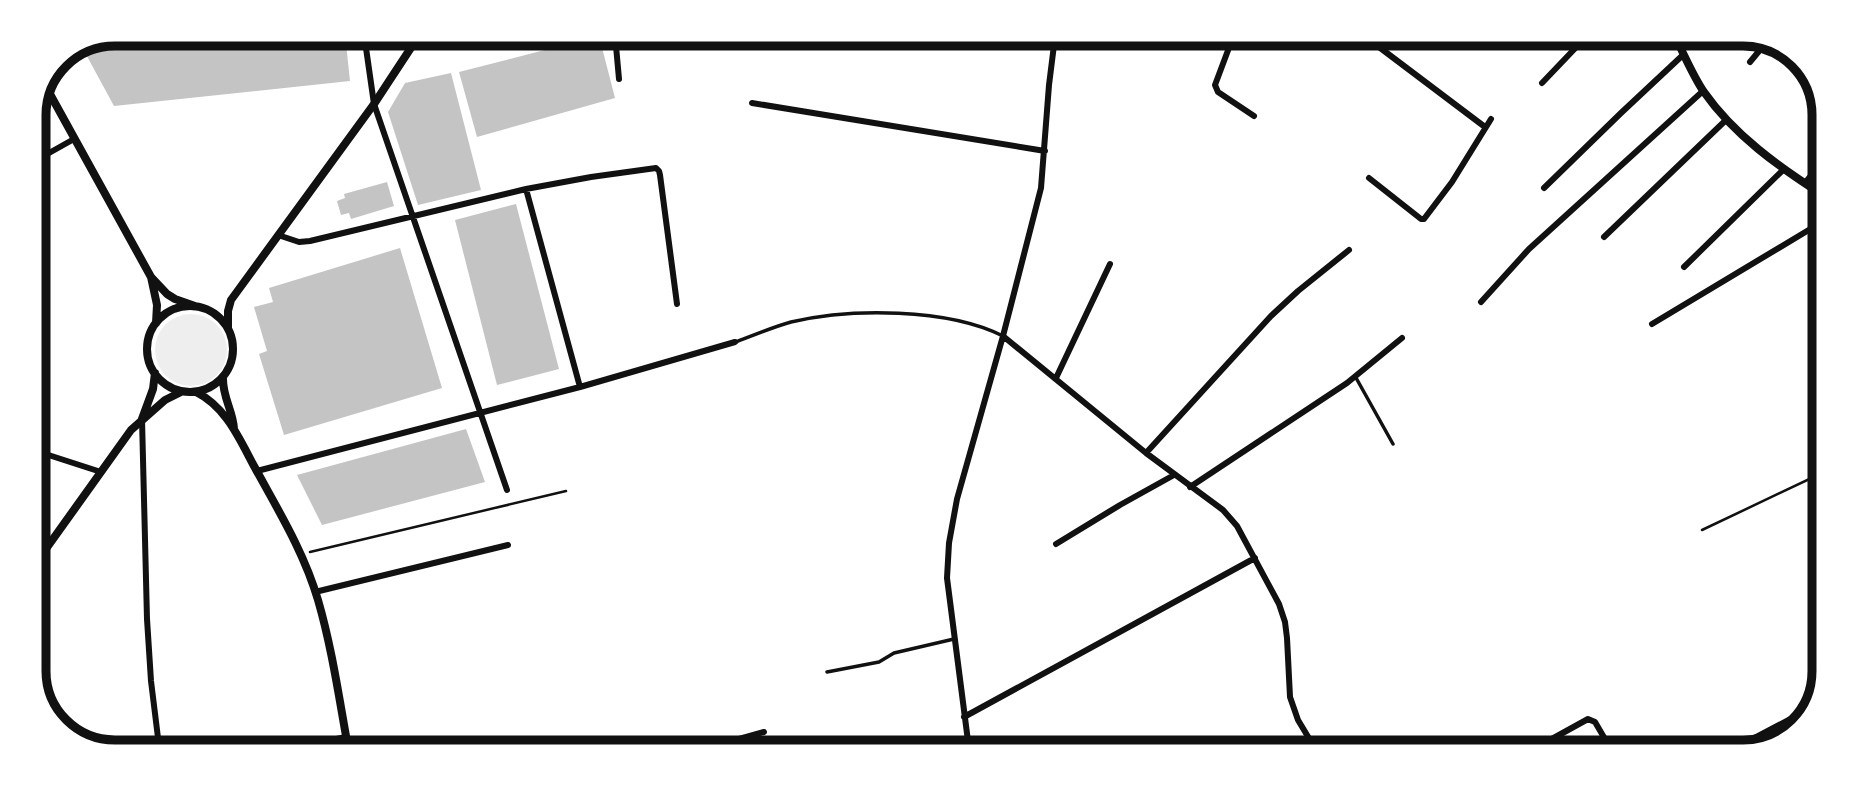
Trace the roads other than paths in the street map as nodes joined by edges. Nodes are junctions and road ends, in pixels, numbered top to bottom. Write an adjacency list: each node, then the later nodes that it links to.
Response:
1 (366, 46): 17 (street)
2 (412, 46): 17 (street)
3 (616, 46): 12 (street)
4 (1054, 46): 23 (street)
5 (1229, 46): 18 (street)
6 (1378, 46): 21 (street)
7 (1577, 46): 13 (street)
8 (1680, 46): 10 (street)
9 (1761, 49): 11 (street)
10 (1684, 54): 14 (street); 30 (street)
11 (1750, 62)
12 (619, 79)
13 (1542, 83)
14 (1703, 91): 20 (street); 40 (street)
15 (49, 93): 22 (street)
16 (752, 103): 23 (street)
17 (374, 104): 32 (street); 34 (street)
18 (1254, 116)
19 (1491, 119): 21 (street)
20 (1726, 120): 25 (street); 35 (street)
21 (1485, 127): 27 (street)
22 (74, 139): 24 (street); 39 (street)
23 (1045, 151): 46 (street)
24 (46, 155)
25 (1784, 169): 28 (street); 38 (street)
26 (1811, 176): 28 (street)
27 (1369, 178)
28 (1805, 183): 29 (street)
29 (1811, 187)
30 (1544, 188)
31 (526, 189): 32 (street); 41 (street); 53 (street)
32 (413, 217): 34 (street); 56 (street)
33 (1811, 228): 44 (street)
34 (278, 235): 45 (street)
35 (1604, 237)
36 (1349, 250): 60 (street)
37 (1110, 264): 52 (street)
38 (1684, 267)
39 (151, 277): 42 (street); 43 (street)
40 (1481, 302)
41 (677, 304)
42 (194, 306): 43 (street); 45 (street)
43 (156, 323): 49 (street)
44 (1652, 324)
45 (228, 328): 51 (street)
46 (1003, 336): 48 (lane); 52 (street); 72 (street)
47 (1402, 338): 50 (street)
48 (735, 342): 53 (street)
49 (155, 373): 54 (street); 57 (street)
50 (1354, 376): 59 (lane); 65 (street)
51 (223, 377): 55 (street); 58 (street)
52 (1056, 378): 60 (street)
53 (580, 387): 56 (street)
54 (181, 392): 55 (street); 57 (street)
55 (196, 392): 58 (street)
56 (480, 413): 62 (street); 66 (street)
57 (142, 419): 63 (street); 80 (street)
58 (234, 429): 62 (street)
59 (1393, 444)
60 (1146, 453): 64 (street)
61 (46, 454): 63 (street)
62 (257, 471): 71 (street)
63 (101, 472): 69 (street)
64 (1174, 475): 65 (street); 67 (street)
65 (1190, 487): 70 (street)
66 (507, 490)
67 (1056, 544)
68 (508, 545): 71 (street)
69 (46, 549)
70 (1255, 558): 74 (street); 85 (street)
71 (315, 592): 78 (street)
72 (954, 639): 73 (lane); 74 (street)
73 (827, 672)
74 (964, 717): 84 (street)
75 (1791, 719): 76 (street)
76 (1787, 721): 79 (street)
77 (764, 732): 83 (street)
78 (346, 737): 81 (street); 82 (street)
79 (1754, 738)
80 (158, 740)
81 (333, 740)
82 (347, 740)
83 (736, 740)
84 (968, 740)
85 (1310, 740)
86 (1550, 740): 87 (street)
87 (1606, 740)

